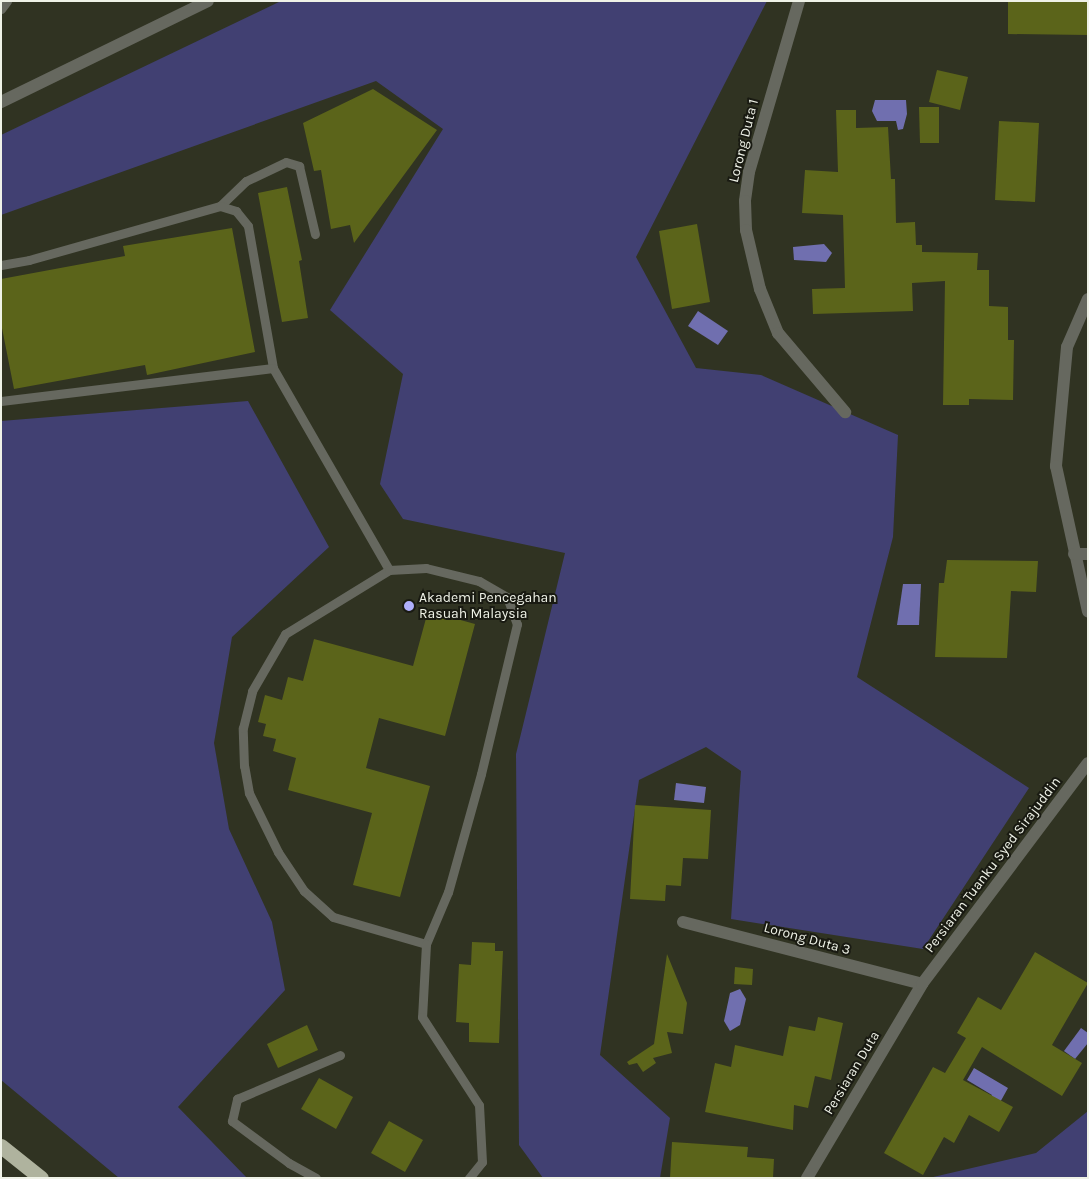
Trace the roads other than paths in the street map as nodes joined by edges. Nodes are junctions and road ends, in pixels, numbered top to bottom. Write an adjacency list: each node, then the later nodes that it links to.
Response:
1 (7, 1): 4 (lane)
2 (208, 1): 5 (street)
3 (799, 1): 12 (street, Lorong Duta 1)
4 (1, 9)
5 (1, 102)
6 (220, 206): 7 (lane); 8 (lane); 10 (lane)
7 (315, 234)
8 (1, 265)
9 (1088, 299): 13 (street)
10 (273, 368): 11 (lane); 15 (lane)
11 (1, 401)
12 (845, 412)
13 (1074, 554): 14 (street); 16 (street)
14 (1088, 554)
15 (389, 570): 19 (lane); 19 (lane)
16 (1088, 612)
17 (1088, 763): 20 (street, Persiaran Tuanku Syed Sirajuddin)
18 (683, 922): 20 (street, Lorong Duta 3)
19 (426, 944): 25 (lane)
20 (922, 984): 26 (street, Persiaran Duta)
21 (340, 1054): 24 (lane)
22 (1, 1146): 23 (highway)
23 (41, 1178)
24 (316, 1178)
25 (469, 1178)
26 (807, 1178)

